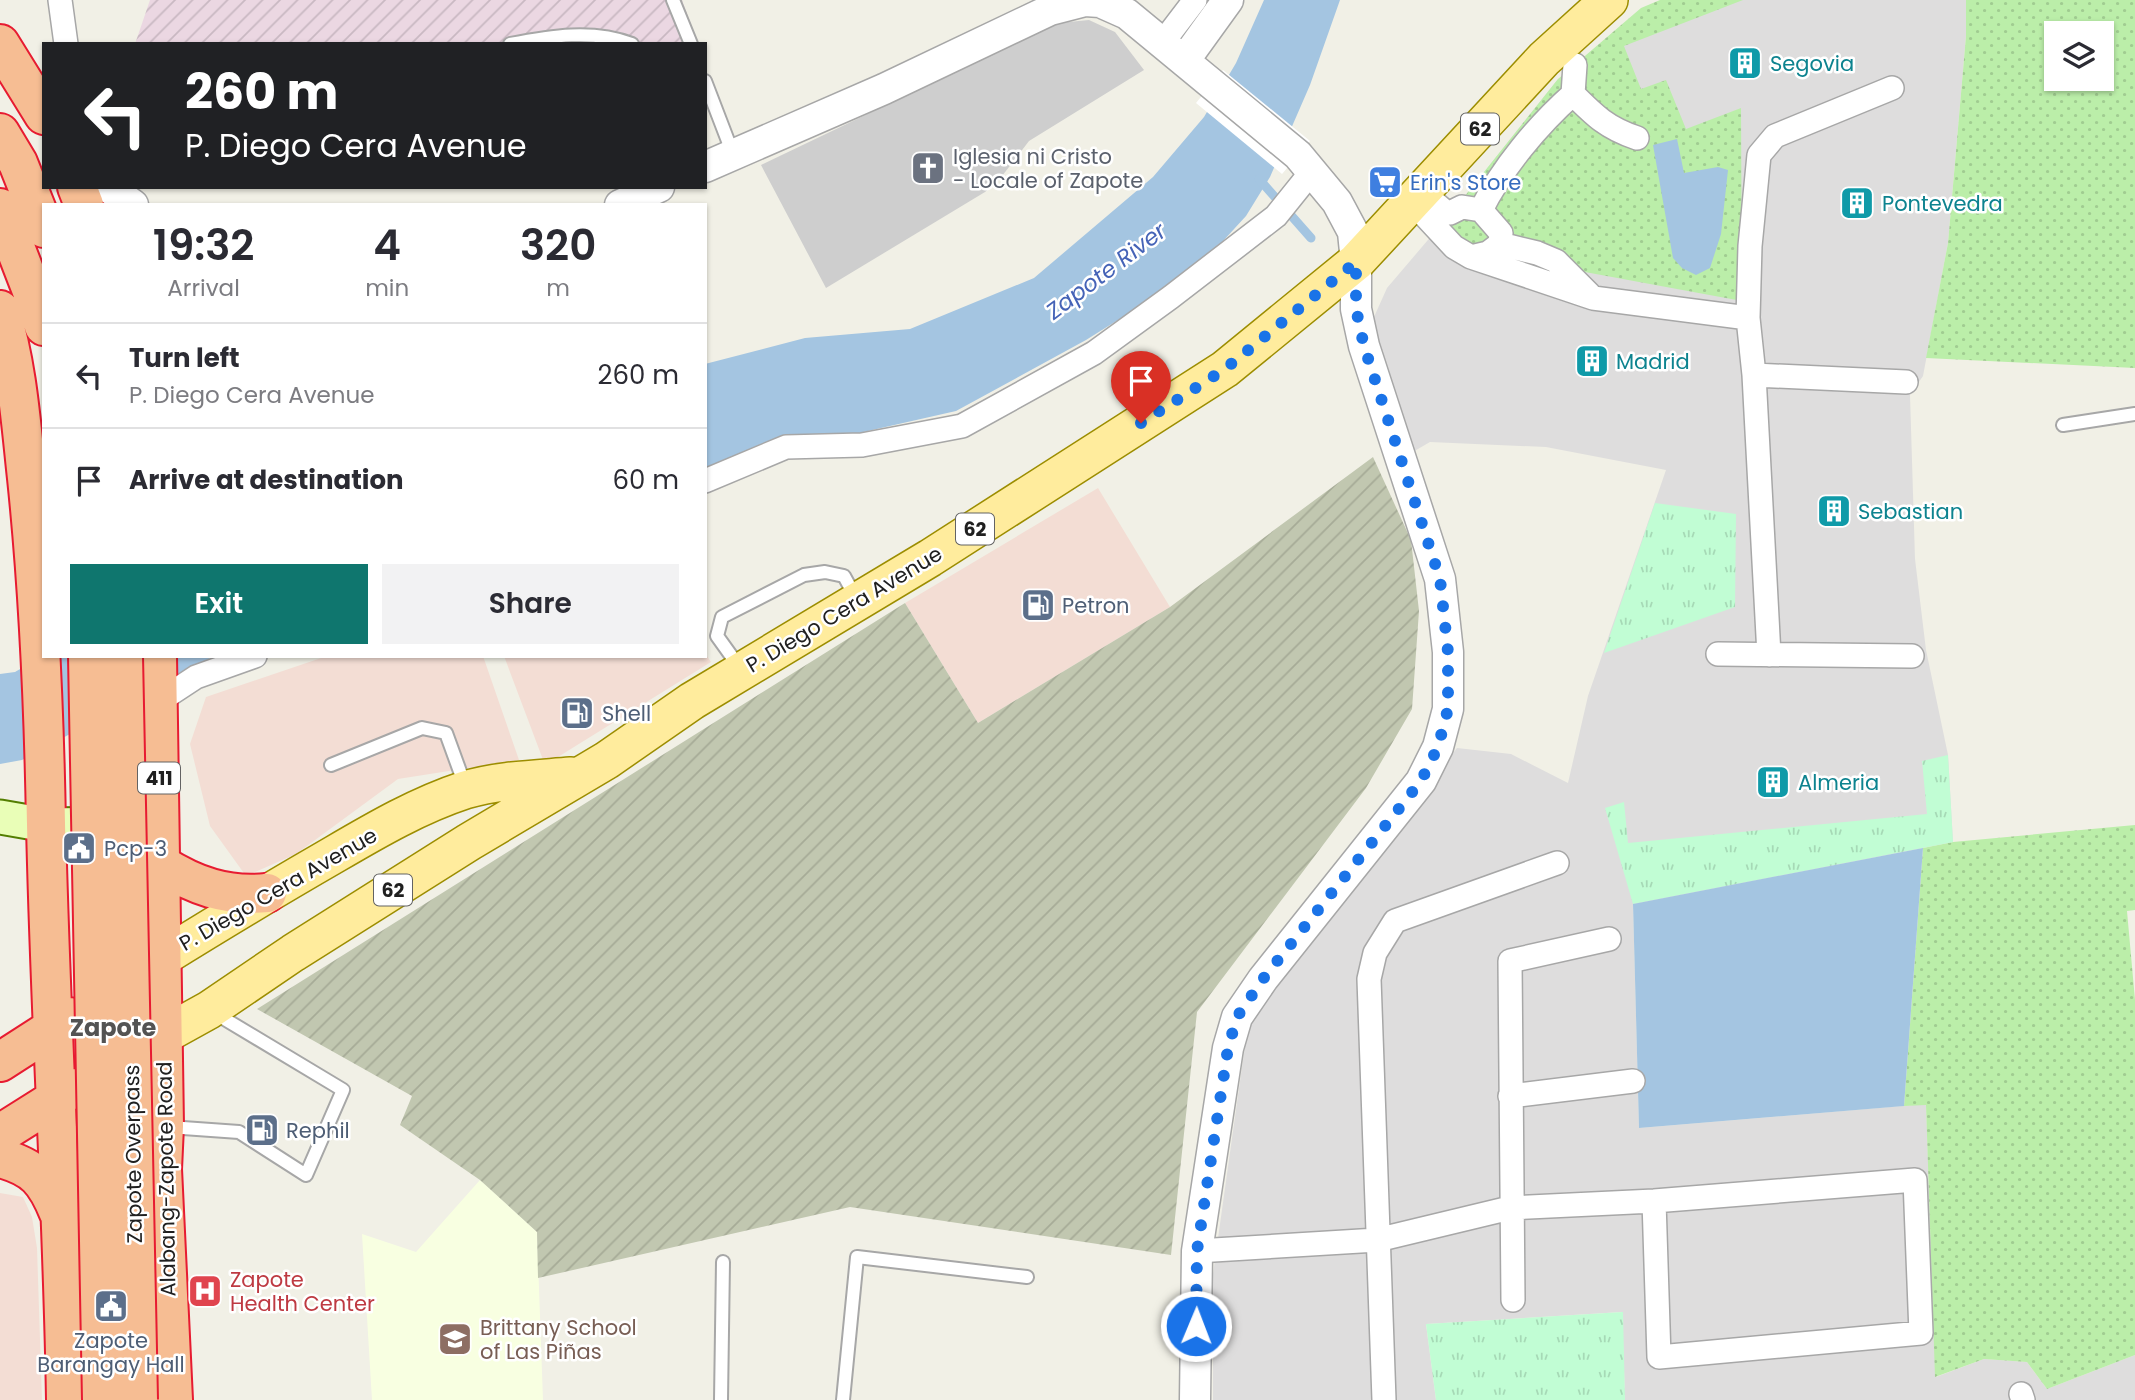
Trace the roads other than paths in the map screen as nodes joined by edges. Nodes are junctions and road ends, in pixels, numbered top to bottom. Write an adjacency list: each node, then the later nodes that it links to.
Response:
1 (60, 0): 6 (street)
2 (673, 0): 9 (lane)
3 (1195, 0): 11 (street)
4 (1228, 0): 11 (street)
5 (1609, 0): 26 (main road, P. Diego Cera Avenue / 62)
6 (66, 42)
7 (520, 42): 8 (lane)
8 (624, 42)
9 (690, 42)
10 (0, 44): 16 (highway)
11 (1174, 51): 19 (street); 21 (street)
12 (1575, 65): 15 (street)
13 (707, 86): 19 (lane)
14 (1892, 88): 35 (street)
15 (1573, 94): 18 (street); 28 (street)
16 (41, 101)
17 (0, 133): 29 (highway)
18 (1637, 138)
19 (733, 154): 20 (street)
20 (707, 166)
21 (1303, 171): 32 (street); 41 (street)
22 (111, 189): 24 (street)
23 (655, 189): 25 (street)
24 (130, 203)
25 (624, 203)
26 (1426, 205): 28 (street); 31 (street); 32 (main road, P. Diego Cera Avenue / 62)
27 (0, 208): 36 (highway)
28 (1481, 210): 30 (street)
29 (42, 223)
30 (1500, 244): 31 (street); 33 (street)
31 (1471, 257): 33 (street)
32 (1356, 262): 42 (main road, P. Diego Cera Avenue / 62); 79 (street)
33 (1593, 298): 35 (street)
34 (0, 310): 56 (highway)
35 (1748, 318): 37 (street)
36 (42, 320)
37 (1754, 375): 38 (street); 44 (street)
38 (1906, 382)
39 (2135, 414): 40 (lane)
40 (2063, 425)
41 (707, 480)
42 (858, 601): 49 (main road, P. Diego Cera Avenue / 62); 49 (lane)
43 (1718, 654): 44 (street)
44 (1769, 655): 45 (street)
45 (1912, 656)
46 (88, 658): 84 (highway, Zapote Overpass, bridge)
47 (123, 658): 85 (highway, Zapote Overpass / 411, bridge)
48 (249, 658): 50 (street)
49 (742, 671): 52 (main road, P. Diego Cera Avenue / 62)
50 (158, 683): 55 (highway, 411)
51 (331, 765): 53 (lane)
52 (579, 775): 53 (main road, P. Diego Cera Avenue / 62); 63 (main road, P. Diego Cera Avenue / 62)
53 (467, 790): 60 (main road, P. Diego Cera Avenue / 62)
54 (0, 817): 56 (main road)
55 (159, 824): 56 (main road); 58 (highway, 411)
56 (46, 825): 59 (highway)
57 (1558, 863): 78 (street)
58 (161, 880): 59 (highway); 60 (highway); 62 (highway, 411)
59 (48, 888): 64 (highway)
60 (267, 893): 62 (main road, P. Diego Cera Avenue / 62)
61 (1609, 939): 68 (street)
62 (160, 959): 64 (highway, P. Diego Cera Avenue / 62); 65 (highway, Alabang-Zapote Road / 411)
63 (209, 1010): 65 (main road, P. Diego Cera Avenue / 62); 70 (lane)
64 (52, 1028): 66 (highway, P. Diego Cera Avenue / 62); 69 (highway)
65 (162, 1036): 69 (highway, P. Diego Cera Avenue / 62); 70 (highway, Alabang-Zapote Road / 411)
66 (0, 1062)
67 (1633, 1081): 68 (street)
68 (1510, 1096): 76 (street)
69 (54, 1099): 71 (highway, P. Diego Cera Avenue / 62); 73 (highway)
70 (164, 1126): 74 (highway, Alabang-Zapote Road / 411)
71 (0, 1134)
72 (0, 1158): 77 (highway)
73 (59, 1163): 74 (highway); 77 (highway)
74 (162, 1169): 86 (highway, Alabang-Zapote Road / 411)
75 (1654, 1201): 75 (street); 76 (street)
76 (1510, 1208): 78 (street); 82 (street)
77 (61, 1217): 83 (highway)
78 (1377, 1240): 79 (street); 90 (street)
79 (1197, 1251): 89 (street)
80 (723, 1262): 87 (lane)
81 (1027, 1277): 88 (lane)
82 (1513, 1300)
83 (66, 1400)
84 (103, 1400)
85 (138, 1400)
86 (173, 1400)
87 (721, 1400)
88 (843, 1400)
89 (1195, 1400)
90 (1384, 1400)

